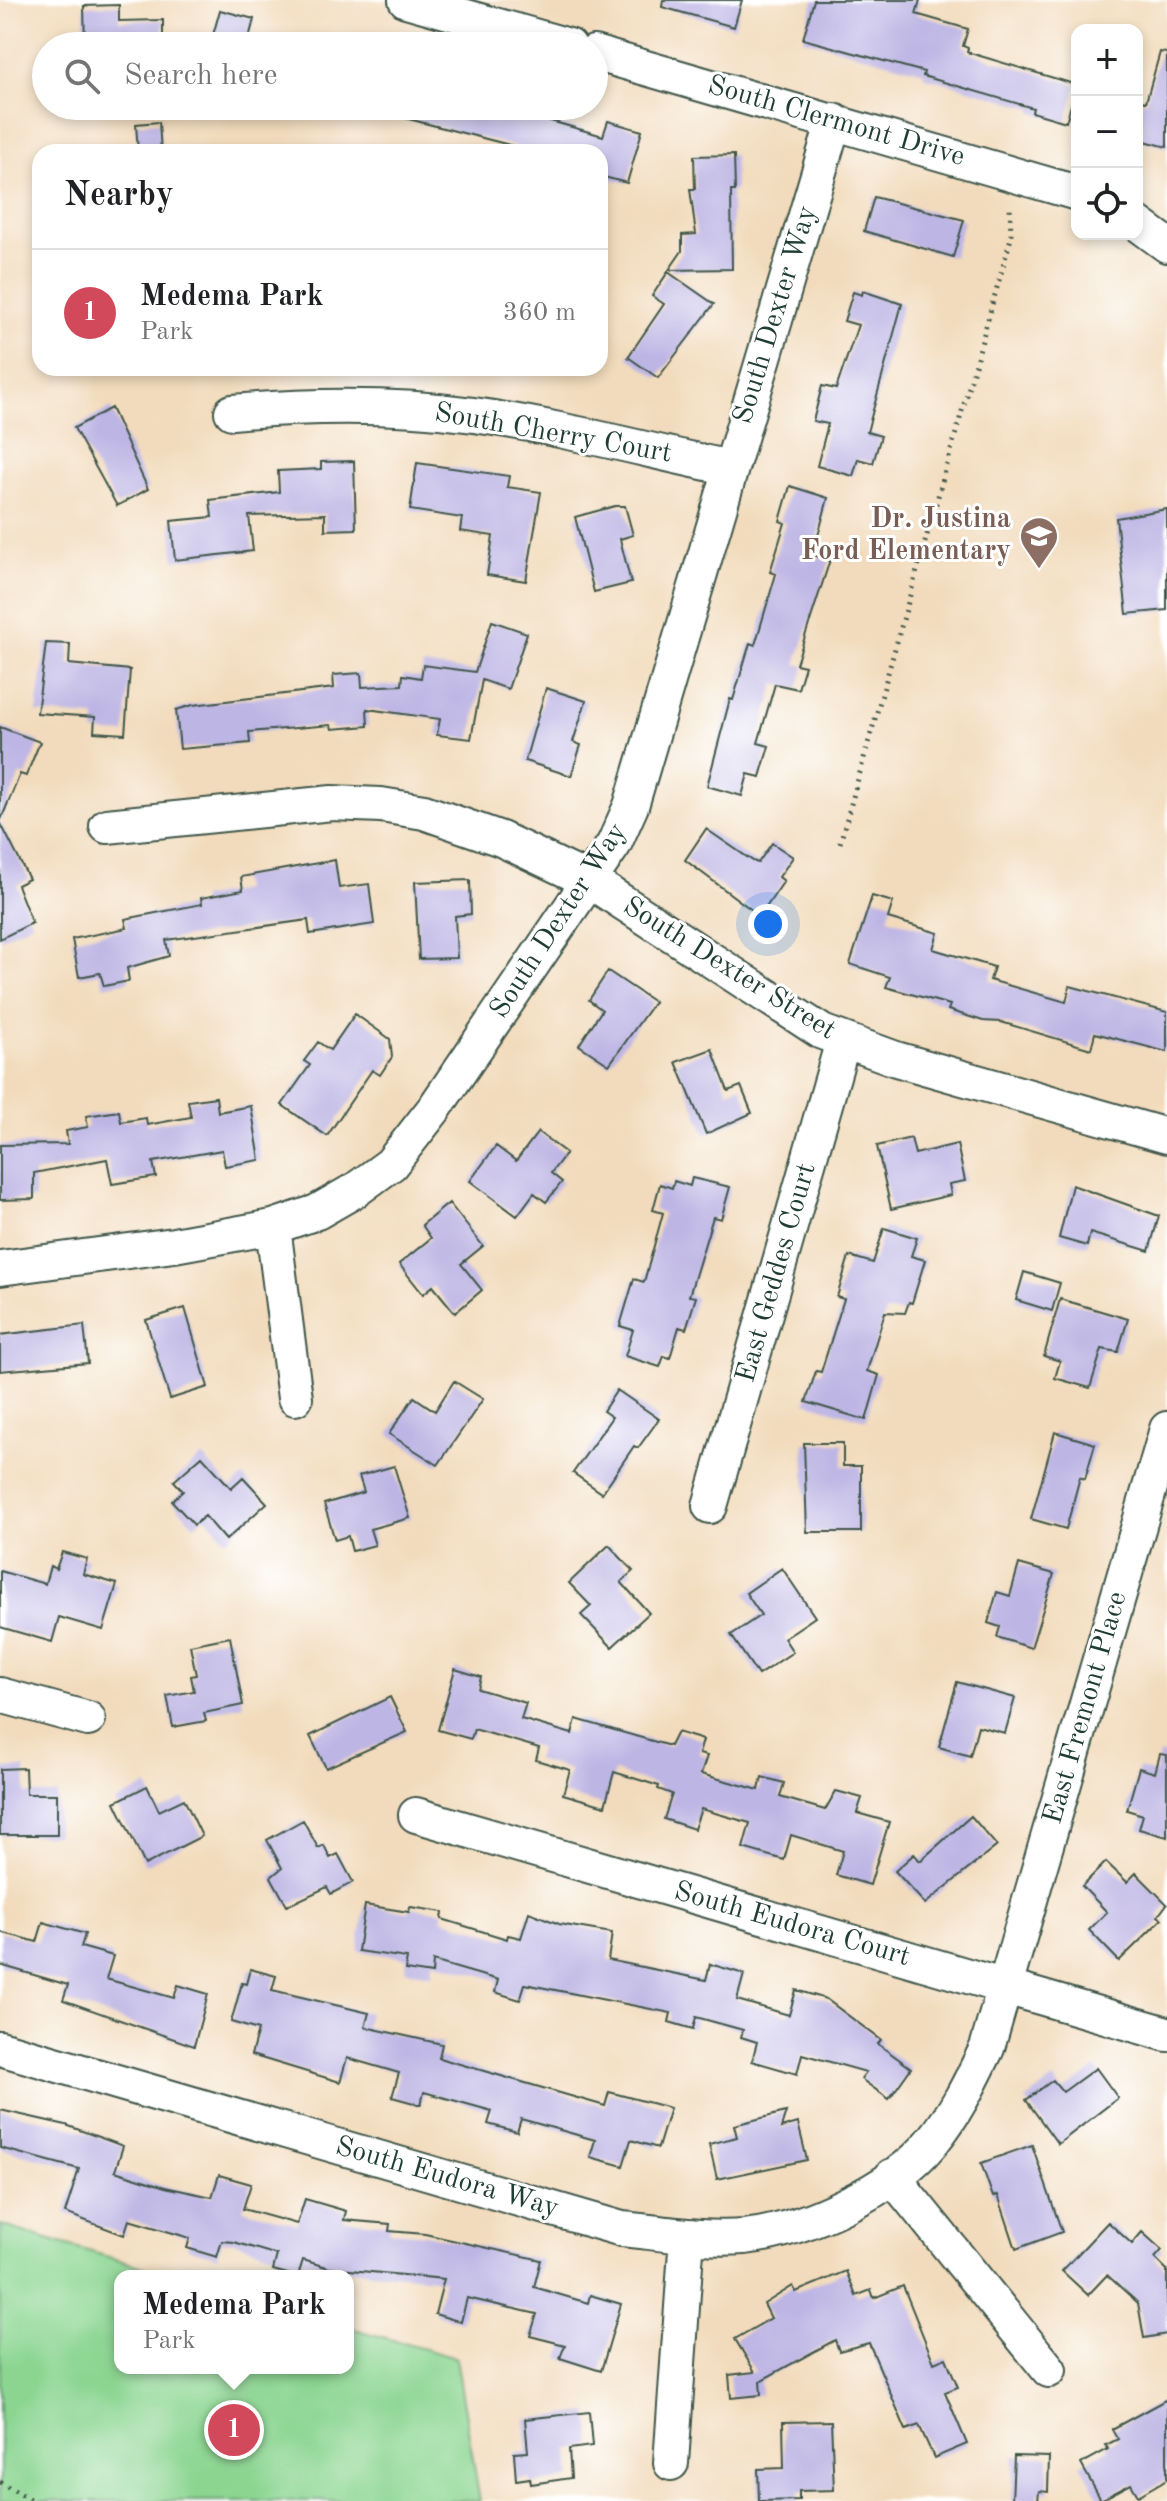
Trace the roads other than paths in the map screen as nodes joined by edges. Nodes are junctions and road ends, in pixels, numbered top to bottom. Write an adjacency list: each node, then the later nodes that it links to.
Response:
1 (406, 0): 2 (street)
2 (519, 32)
3 (608, 57): 4 (street, South Clermont Drive)
4 (834, 121): 5 (street, South Clermont Drive); 9 (street, South Dexter Way)
5 (1071, 191)
6 (1143, 227): 7 (street)
7 (1167, 245)
8 (232, 412): 9 (street, South Cherry Court)
9 (730, 468): 11 (street, South Dexter Way)
10 (107, 826): 11 (street, South Dexter Street)
11 (590, 881): 12 (street, South Dexter Street); 14 (street, South Dexter Way)
12 (843, 1041): 13 (street, South Dexter Street); 18 (street, East Geddes Court)
13 (1167, 1136)
14 (273, 1227): 15 (street, South Dexter Way); 16 (street)
15 (0, 1268)
16 (295, 1398)
17 (1167, 1429): 22 (street, East Fremont Place)
18 (710, 1506)
19 (0, 1695): 20 (street)
20 (88, 1719)
21 (416, 1815): 22 (street, South Eudora Court)
22 (1006, 1987): 23 (street, South Eudora Court); 25 (street, South Eudora Way)
23 (1167, 2034)
24 (0, 2048): 26 (street, South Eudora Way)
25 (892, 2176): 26 (street, South Eudora Way); 27 (street)
26 (687, 2236): 28 (street)
27 (1049, 2370)
28 (671, 2463)

